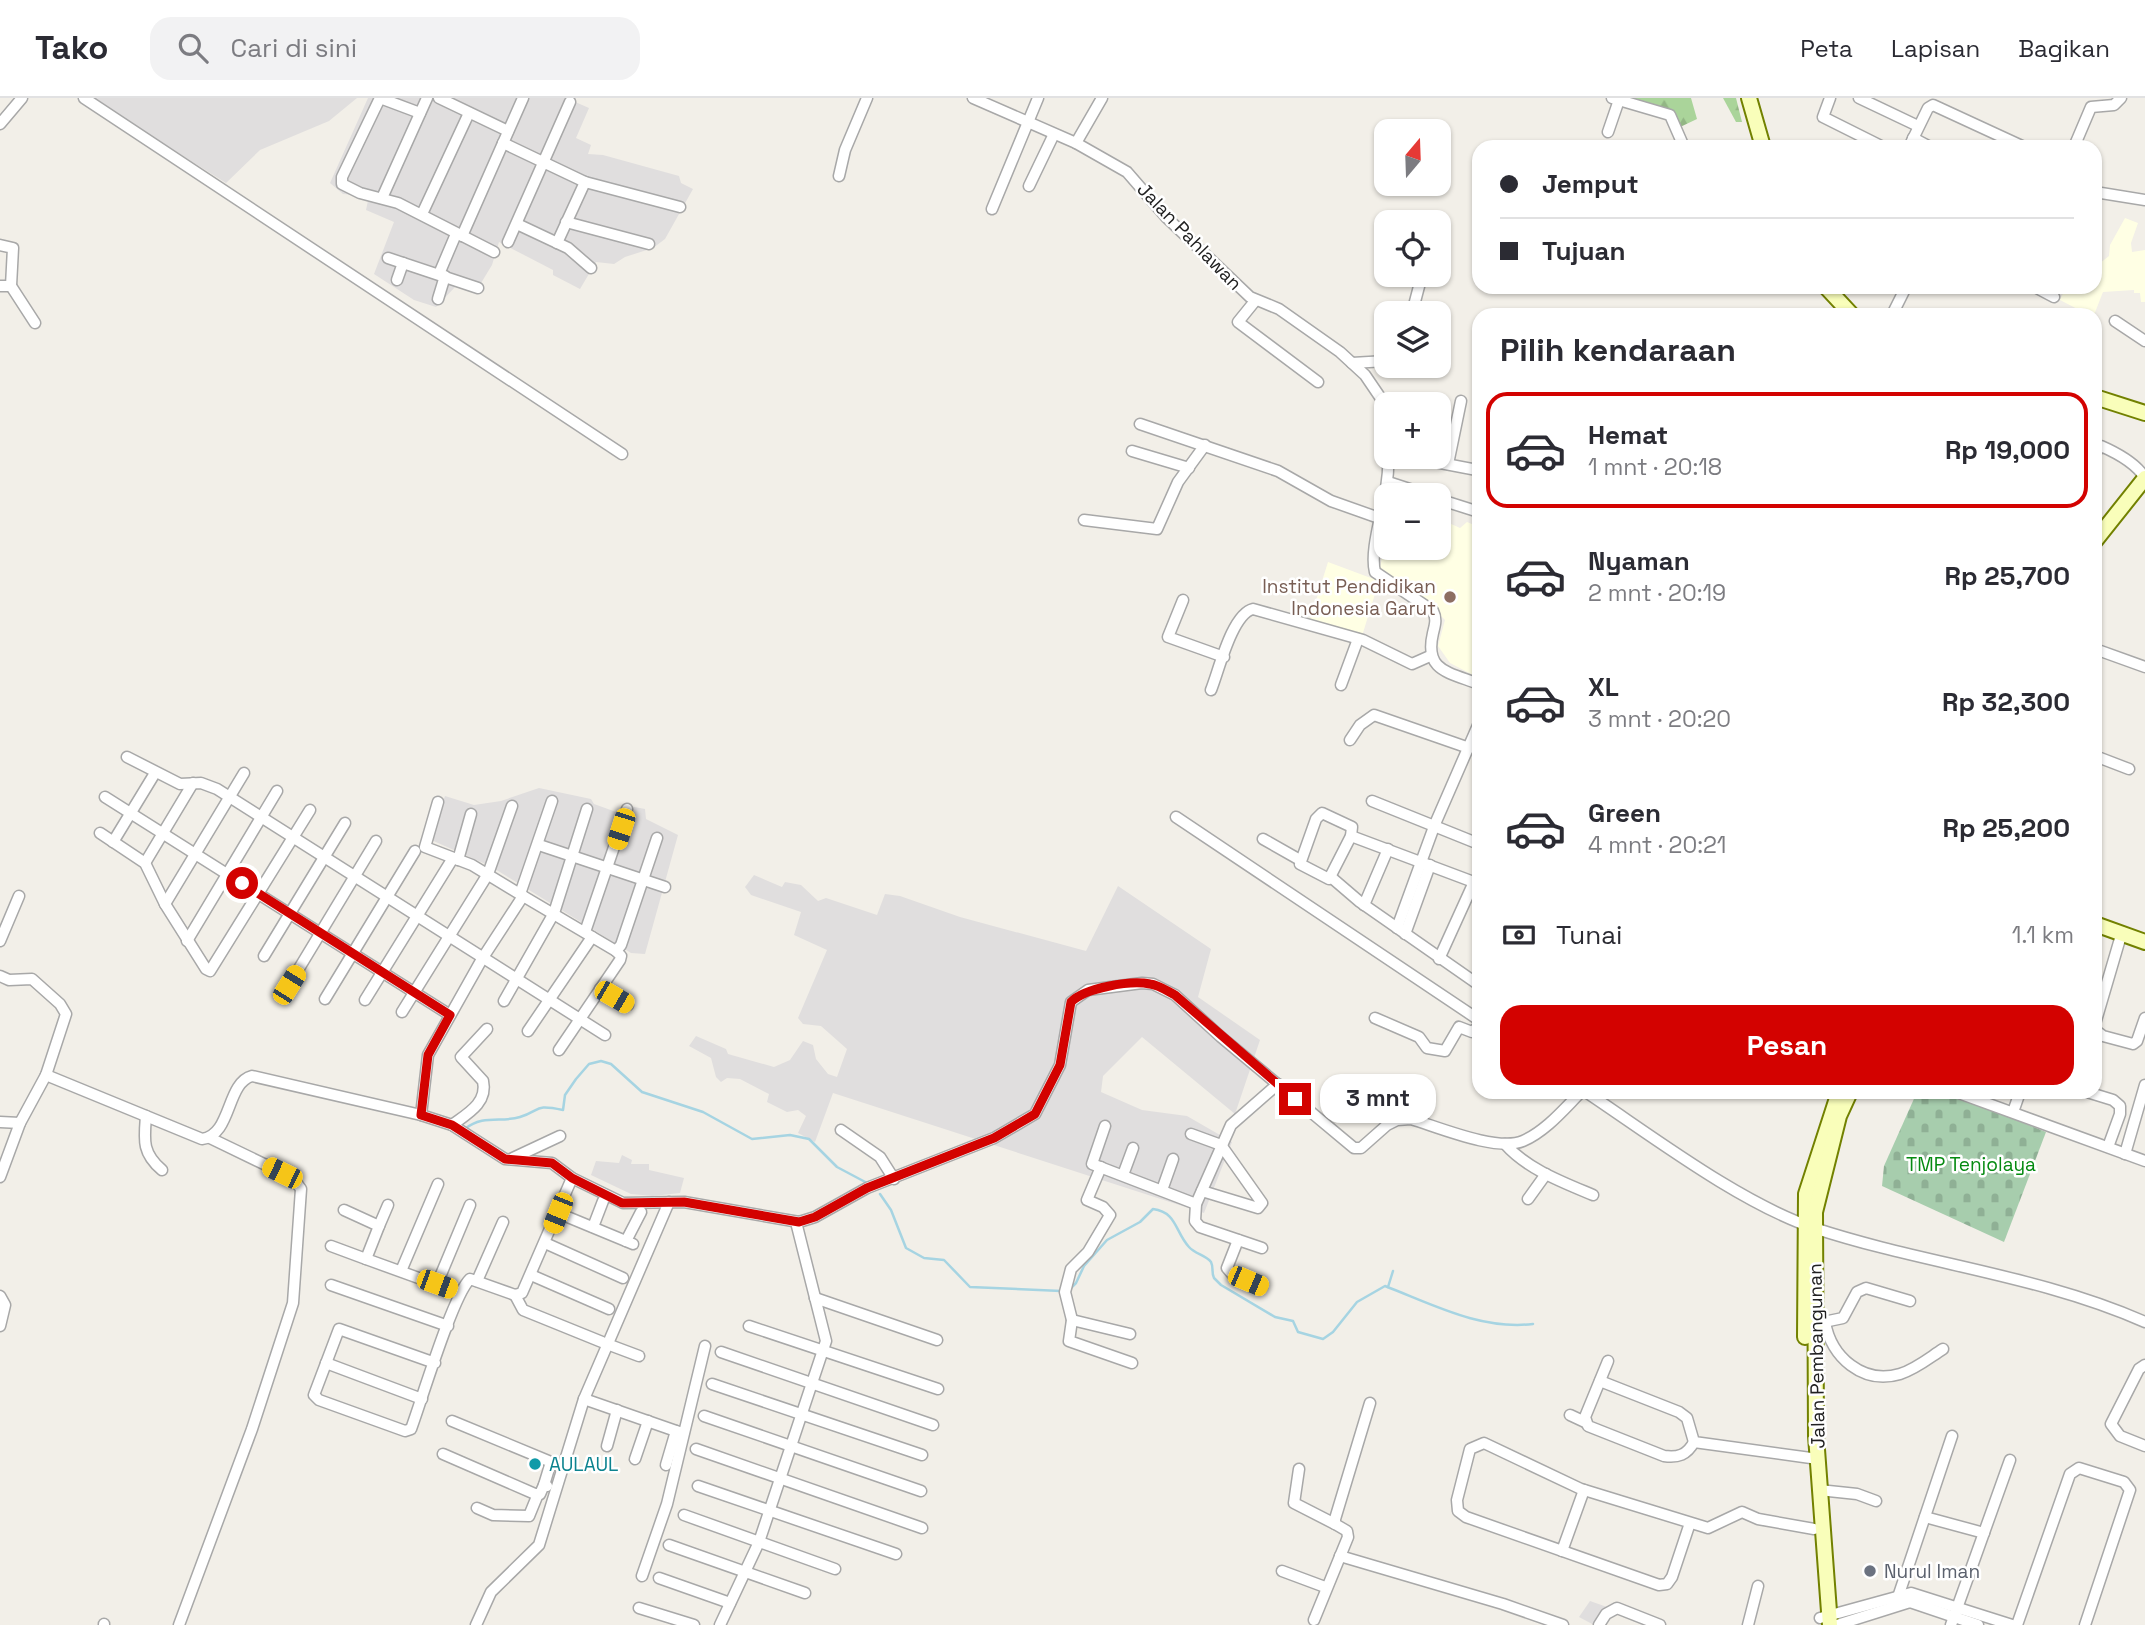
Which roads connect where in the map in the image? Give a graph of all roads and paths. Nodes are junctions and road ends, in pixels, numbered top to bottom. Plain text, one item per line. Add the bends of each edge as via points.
1 (22, 98) edge
2 (84, 98) edge
3 (427, 98) edge
4 (439, 98) edge
5 (523, 98) edge
6 (867, 98) edge
7 (973, 98) edge
8 (1038, 98) edge
9 (1102, 98) edge
10 (1749, 98) edge
11 (1830, 98) edge
12 (1859, 98) edge
13 (2121, 98) edge
14 (1615, 99) edge
15 (570, 102) dead end
16 (420, 113) junction
17 (469, 113) junction
18 (1027, 122) junction
19 (0, 124) edge
20 (1918, 126) junction
21 (508, 131) junction
22 (1608, 132) dead end
23 (1054, 134) junction
24 (1681, 140) edge
25 (1761, 140) edge
26 (1869, 140) edge
27 (1912, 140) edge
28 (2009, 140) edge
29 (2077, 140) edge
30 (503, 143) junction
31 (1076, 143) junction
32 (545, 162) junction
33 (839, 176) dead end
34 (585, 182) junction
35 (1029, 186) dead end
36 (2102, 193) edge
37 (382, 198) junction
38 (2145, 200) edge
39 (680, 207) dead end
40 (992, 209) dead end
41 (422, 214) junction
42 (566, 222) junction
43 (517, 224) junction
44 (459, 235) junction
45 (508, 242) dead end
46 (557, 243) junction
47 (649, 244) dead end
48 (0, 245) edge
49 (494, 252) dead end
50 (388, 258) dead end
51 (403, 263) junction
52 (590, 268) dead end
53 (442, 275) junction
54 (397, 280) dead end
55 (5, 286) edge
56 (478, 288) dead end
57 (1832, 294) edge
58 (2048, 294) edge
59 (2054, 297) dead end
60 (438, 299) dead end
61 (1255, 301) junction
62 (1846, 308) edge
63 (2115, 321) dead end
64 (35, 323) dead end
65 (2145, 341) edge
66 (1374, 362) edge
67 (1352, 363) junction
68 (1318, 382) dead end
69 (1376, 392) edge
70 (2102, 399) edge
71 (1461, 401) dead end
72 (2144, 414) edge
73 (1140, 424) dead end
74 (1205, 445) junction
75 (1451, 449) edge
76 (2102, 450) edge
77 (1132, 451) dead end
78 (622, 454) dead end
79 (1451, 465) edge
80 (1189, 468) junction
81 (1388, 469) edge
82 (1472, 469) edge
83 (2144, 474) edge
84 (1388, 482) joint
85 (1391, 483) edge
86 (1451, 503) edge
87 (1472, 510) edge
88 (1374, 516) edge
89 (2102, 519) edge
90 (1084, 520) dead end
91 (2102, 531) edge
92 (1374, 553) edge
93 (1183, 600) dead end
94 (1358, 639) junction
95 (2102, 652) edge
96 (1430, 656) junction
97 (1224, 657) junction
98 (2145, 667) edge
99 (1472, 681) edge
100 (1340, 685) dead end
101 (1211, 690) dead end
102 (1350, 740) dead end
103 (1472, 740) edge
104 (1469, 748) junction
105 (127, 757) dead end
106 (2102, 759) edge
107 (2129, 769) dead end
108 (155, 773) junction
109 (244, 773) dead end
110 (193, 783) junction
111 (277, 791) dead end
112 (228, 796) junction
113 (105, 797) dead end
114 (552, 801) dead end
115 (1372, 801) dead end
116 (438, 802) dead end
117 (512, 806) dead end
118 (587, 809) dead end
119 (627, 809) dead end
120 (310, 810) dead end
121 (130, 814) junction
122 (471, 814) dead end
123 (1176, 817) dead end
124 (259, 819) junction
125 (345, 823) dead end
126 (1435, 824) junction
127 (100, 833) dead end
128 (164, 834) junction
129 (1351, 836) junction
130 (657, 838) dead end
131 (292, 839) junction
132 (1263, 839) dead end
133 (376, 841) dead end
134 (1472, 841) edge
135 (113, 842) junction
136 (538, 845) junction
137 (1388, 849) junction
138 (415, 851) dead end
139 (195, 854) junction
140 (572, 856) junction
141 (324, 859) junction
142 (456, 859) junction
143 (1300, 860) junction
144 (145, 863) junction
145 (1426, 864) junction
146 (608, 868) junction
147 (225, 873) junction
148 (488, 874) junction
149 (354, 878) junction
150 (1332, 878) junction
151 (643, 880) junction
152 (1472, 881) edge
153 (665, 887) dead end
154 (1472, 891) edge
155 (258, 893) junction
156 (522, 895) junction
157 (19, 896) dead end
158 (385, 898) junction
159 (165, 904) junction
160 (1364, 905) junction
161 (289, 913) junction
162 (554, 913) junction
163 (416, 918) junction
164 (2102, 926) edge
165 (1401, 931) junction
166 (2122, 932) junction
167 (321, 933) junction
168 (588, 934) junction
169 (449, 937) junction
170 (0, 941) edge
171 (187, 941) junction
172 (2145, 942) edge
173 (615, 951) junction
174 (352, 953) junction
175 (264, 956) dead end
176 (482, 959) junction
177 (1439, 959) junction
178 (383, 973) junction
179 (0, 976) edge
180 (1472, 978) edge
181 (515, 980) junction
182 (289, 985) dead end
183 (600, 989) junction
184 (414, 992) junction
185 (325, 999) dead end
186 (365, 1000) dead end
187 (547, 1000) junction
188 (2102, 1000) edge
189 (503, 1001) dead end
190 (628, 1005) dead end
191 (402, 1012) dead end
192 (450, 1015) junction
193 (1472, 1015) edge
194 (1375, 1018) dead end
195 (2145, 1018) edge
196 (578, 1019) junction
197 (487, 1028) dead end
198 (528, 1031) dead end
199 (1472, 1032) edge
200 (2102, 1033) edge
201 (605, 1035) dead end
202 (559, 1051) dead end
203 (46, 1075) junction
204 (1278, 1084) junction
205 (2145, 1085) edge
206 (2102, 1097) edge
207 (1576, 1099) edge
208 (1595, 1099) edge
209 (1837, 1099) edge
210 (1847, 1099) edge
211 (1976, 1099) edge
212 (2018, 1099) edge
213 (2013, 1112) junction
214 (146, 1115) junction
215 (421, 1115) junction
216 (0, 1122) edge
217 (20, 1123) junction
218 (452, 1125) junction
219 (1105, 1126) dead end
220 (841, 1130) dead end
221 (1191, 1134) dead end
222 (560, 1136) dead end
223 (210, 1138) junction
224 (1505, 1144) junction
225 (1221, 1145) junction
226 (2108, 1147) junction
227 (1133, 1148) dead end
228 (2125, 1154) junction
229 (1174, 1159) dead end
230 (510, 1160) junction
231 (2145, 1161) edge
232 (1101, 1167) junction
233 (162, 1170) dead end
234 (1546, 1174) junction
235 (1123, 1175) junction
236 (0, 1177) edge
237 (572, 1178) junction
238 (894, 1179) junction
239 (438, 1184) dead end
240 (1162, 1190) junction
241 (1202, 1191) junction
242 (1592, 1195) dead end
243 (1528, 1199) dead end
244 (603, 1201) dead end
245 (668, 1202) junction
246 (1196, 1204) junction
247 (388, 1205) dead end
248 (470, 1205) dead end
249 (344, 1210) dead end
250 (641, 1212) dead end
251 (558, 1213) junction
252 (503, 1222) dead end
253 (796, 1222) junction
254 (379, 1226) junction
255 (1810, 1226) junction
256 (593, 1227) junction
257 (1238, 1240) junction
258 (545, 1243) junction
259 (331, 1246) dead end
260 (1262, 1248) dead end
261 (1914, 1255) junction
262 (366, 1259) junction
263 (401, 1271) junction
264 (531, 1275) junction
265 (623, 1278) dead end
266 (1998, 1278) dead end
267 (477, 1281) junction
268 (437, 1284) junction
269 (331, 1285) dead end
270 (1262, 1287) dead end
271 (460, 1293) junction
272 (515, 1294) junction
273 (0, 1296) edge
274 (815, 1298) junction
275 (1910, 1301) dead end
276 (609, 1309) dead end
277 (1072, 1320) junction
278 (2145, 1322) edge
279 (1820, 1323) junction
280 (0, 1326) edge
281 (448, 1326) junction
282 (749, 1326) dead end
283 (1130, 1334) dead end
284 (937, 1340) dead end
285 (604, 1343) junction
286 (705, 1346) dead end
287 (1942, 1349) dead end
288 (823, 1350) junction
289 (721, 1352) dead end
290 (639, 1356) dead end
291 (1608, 1361) dead end
292 (326, 1363) junction
293 (435, 1363) junction
294 (1132, 1363) dead end
295 (2145, 1365) edge
296 (1600, 1381) junction
297 (813, 1382) junction
298 (712, 1384) dead end
299 (938, 1390) dead end
300 (422, 1399) junction
301 (584, 1399) junction
302 (1370, 1403) dead end
303 (617, 1410) junction
304 (801, 1415) junction
305 (1570, 1415) dead end
306 (704, 1416) dead end
307 (452, 1421) dead end
308 (648, 1421) junction
309 (1585, 1422) junction
310 (933, 1425) dead end
311 (680, 1432) junction
312 (1952, 1436) dead end
313 (1694, 1443) junction
314 (2144, 1444) edge
315 (607, 1446) dead end
316 (790, 1447) junction
317 (696, 1449) dead end
318 (443, 1454) dead end
319 (922, 1455) dead end
320 (635, 1459) dead end
321 (1813, 1459) junction
322 (2010, 1460) dead end
323 (666, 1465) dead end
324 (1298, 1469) dead end
325 (780, 1478) junction
326 (698, 1486) dead end
327 (545, 1489) junction
328 (1584, 1490) junction
329 (1819, 1490) junction
330 (921, 1491) dead end
331 (1876, 1501) dead end
332 (477, 1508) dead end
333 (769, 1510) junction
334 (684, 1515) dead end
335 (1925, 1517) junction
336 (1690, 1523) junction
337 (1335, 1524) junction
338 (922, 1528) dead end
339 (1814, 1529) junction
340 (1984, 1533) junction
341 (759, 1542) junction
342 (669, 1545) dead end
343 (1562, 1551) junction
344 (897, 1554) dead end
345 (1340, 1556) junction
346 (835, 1569) dead end
347 (1282, 1571) dead end
348 (747, 1574) junction
349 (642, 1576) dead end
350 (659, 1578) dead end
351 (1758, 1586) dead end
352 (1325, 1587) junction
353 (805, 1593) dead end
354 (1899, 1594) junction
355 (730, 1603) junction
356 (639, 1608) dead end
357 (1859, 1614) junction
358 (1954, 1617) edge
359 (1314, 1620) dead end
360 (1642, 1622) edge
361 (1828, 1622) edge
362 (179, 1625) edge
363 (476, 1625) edge
364 (694, 1625) edge
365 (720, 1625) edge
366 (1563, 1625) edge
367 (1599, 1625) edge
368 (1660, 1625) edge
369 (1748, 1625) edge
370 (1978, 1625) edge
371 (2015, 1625) edge
372 (2085, 1625) edge

1 - 19 street
2 - 78 street
3 - 16 street
4 - 17 street
5 - 21 street
6 - 33 street
7 - 18 street, Jalan Pahlawan
8 - 18 street
9 - 31 street
10 - 25 main road
11 - 26 street via 1823,117
12 - 20 street
13 - 29 street via 2114,106 2091,107
14 - 22 street
14 - 24 street via 1670,115
15 - 32 street
16 - 37 street
16 - 37 street via 380,98 342,177 345,187
17 - 21 street
17 - 41 street
18 - 23 street, Jalan Pahlawan
18 - 40 street
20 - 27 street
20 - 28 street via 1928,107 1936,106
21 - 30 street
23 - 31 street, Jalan Pahlawan
23 - 35 street
30 - 32 street
30 - 44 street
31 - 61 street, Jalan Pahlawan via 1127,172 1166,217
32 - 34 street
32 - 43 street
34 - 39 street
34 - 42 street
36 - 38 street
37 - 41 street
41 - 44 street
42 - 46 street
42 - 47 street
43 - 45 street
43 - 46 street
44 - 49 street
44 - 53 street
46 - 52 street
48 - 55 street via 9,245 14,251
50 - 51 street
51 - 53 street
51 - 54 street
53 - 56 street
53 - 60 street
55 - 64 street
57 - 62 main road
58 - 59 street
61 - 67 street, Jalan Pahlawan via 1302,323
61 - 68 street via 1238,322
63 - 65 street
66 - 67 street
67 - 69 street, Jalan Pahlawan
70 - 72 main road
71 - 75 street
73 - 74 street
74 - 80 street
74 - 88 street via 1278,471 1331,501
76 - 83 street
77 - 80 street
79 - 82 street
80 - 90 street via 1157,529
81 - 84 street
83 - 89 main road
83 - 91 main road
84 - 85 street
86 - 87 street
92 - 96 street via 1375,572 1433,611 1436,619
93 - 97 street via 1168,638
94 - 96 street via 1412,664
94 - 97 street via 1253,609 1232,630
94 - 100 street
95 - 98 street
96 - 99 street via 1445,670
97 - 101 street
102 - 104 street via 1374,715
103 - 104 street
104 - 126 street
105 - 108 street
106 - 107 street
108 - 110 street via 180,784
108 - 121 street
109 - 112 street
110 - 112 street via 206,784
110 - 128 street
111 - 124 street
112 - 124 street
112 - 139 street
113 - 121 street
114 - 136 street
115 - 126 street
116 - 142 street via 424,845
117 - 148 street
118 - 140 street
119 - 146 street
120 - 131 street
121 - 128 street
121 - 135 street
122 - 142 street
123 - 193 street
124 - 131 street
124 - 147 street
125 - 141 street
126 - 134 street
126 - 145 street
127 - 135 street
128 - 139 street
128 - 144 street
129 - 137 street
129 - 143 street via 1350,825 1322,813
129 - 150 street
130 - 151 street
131 - 141 street
131 - 155 street
132 - 143 street
133 - 149 street
135 - 144 street
136 - 140 street
136 - 156 street
137 - 145 street
137 - 160 street
138 - 158 street
139 - 147 street
139 - 159 street
140 - 146 street
140 - 162 street
141 - 149 street
141 - 161 street
142 - 148 street
142 - 163 street
143 - 150 street via 1303,867
144 - 159 street
145 - 152 street
145 - 165 street
146 - 151 street
146 - 168 street
147 - 155 street
147 - 171 street
148 - 156 street
148 - 169 street
149 - 158 street
149 - 167 street
150 - 160 street
151 - 153 street
151 - 173 street
154 - 177 street
155 - 161 street
155 - 171 street via 213,970 206,970
156 - 162 street
156 - 176 street
157 - 170 street
158 - 163 street
158 - 174 street
159 - 171 street
160 - 165 street
161 - 167 street
161 - 175 street
162 - 168 street
162 - 181 street
163 - 169 street
163 - 178 street
164 - 166 main road
165 - 177 street
166 - 172 main road
166 - 188 street
167 - 174 street
167 - 182 street
168 - 173 street
168 - 187 street
169 - 176 street
169 - 184 street
173 - 183 street via 620,960
174 - 178 street
174 - 185 street
176 - 181 street
176 - 192 street
177 - 180 street
178 - 184 street
178 - 186 street
179 - 203 street via 32,979 66,1014
181 - 187 street
181 - 189 street
183 - 190 street
183 - 196 street
184 - 191 street
184 - 192 street
187 - 196 street
187 - 198 street
192 - 215 street via 428,1055
194 - 199 street via 1419,1037 1427,1048 1445,1051 1459,1027
195 - 200 street via 2134,1044
196 - 201 street
196 - 202 street
197 - 218 street via 461,1056 483,1081 483,1094 478,1105
203 - 214 street
203 - 217 street
204 - 224 street via 1354,1148 1361,1148 1397,1120 1411,1119
204 - 225 street via 1231,1125
204 - 238 street via 1175,995 1153,984 1088,990 1071,1002 1060,1065 1035,1114 994,1138
205 - 228 street
206 - 226 street via 2120,1106
207 - 224 street via 1524,1141
208 - 255 street via 1738,1190
209 - 255 main road, Jalan Pembangunan via 1806,1194
210 - 255 main road, Jalan Pembangunan
211 - 213 street
212 - 213 street
213 - 226 street
214 - 223 street via 202,1139
214 - 233 street via 143,1145 150,1160
215 - 218 street
215 - 223 street via 252,1076 242,1083
216 - 217 street
217 - 236 street
218 - 230 street
219 - 232 street via 1092,1164
220 - 238 street via 880,1157
221 - 225 street
222 - 230 street
223 - 362 street via 293,1178 301,1189 293,1303
224 - 234 street
225 - 241 street
225 - 241 street via 1257,1194 1261,1207
226 - 228 street
227 - 235 street
228 - 231 street
229 - 240 street
230 - 237 street via 552,1163
232 - 235 street
232 - 277 street via 1087,1200 1110,1215 1088,1252 1071,1269 1065,1292
234 - 242 street
234 - 243 street
235 - 240 street
237 - 245 street via 622,1203
237 - 251 street
238 - 253 street
239 - 263 street
240 - 246 street
241 - 246 street
244 - 256 street
245 - 253 street
245 - 285 street
246 - 257 street via 1196,1225
247 - 254 street
248 - 268 street
249 - 254 street
250 - 256 street via 630,1242
251 - 256 street
251 - 258 street
252 - 267 street
253 - 274 street
254 - 262 street
255 - 261 street
255 - 279 main road, Jalan Pembangunan
255 - 321 main road, Jalan Pembangunan
257 - 260 street
257 - 270 street via 1227,1268
258 - 264 street
258 - 265 street
259 - 262 street
261 - 266 street
261 - 278 street via 2049,1287
262 - 263 street
263 - 268 street
264 - 272 street via 522,1293
264 - 276 street
267 - 271 street via 470,1279
267 - 272 street
268 - 271 street
269 - 281 street
271 - 281 street
272 - 285 street via 523,1310
273 - 280 street via 5,1305
274 - 284 street
274 - 288 street via 826,1341
275 - 279 street via 1866,1288 1857,1292 1843,1318
277 - 283 street
277 - 294 street via 1069,1341
279 - 287 street via 1838,1356 1864,1372 1904,1373
279 - 321 main road, Jalan Pembangunan
281 - 293 street
282 - 288 street
285 - 290 street
285 - 301 street
286 - 311 street
288 - 297 street
288 - 299 street
289 - 297 street
291 - 296 street
292 - 293 street via 340,1329
292 - 300 street
292 - 300 street via 314,1391 319,1400 405,1431 411,1429
293 - 300 street
295 - 314 street via 2112,1424 2120,1436
296 - 309 street
296 - 313 street via 1679,1412 1687,1418
297 - 304 street
297 - 310 street
298 - 304 street
301 - 303 street
301 - 327 street
302 - 337 street
303 - 308 street
303 - 315 street
304 - 316 street
304 - 319 street
305 - 309 street
306 - 316 street
307 - 327 street via 551,1462
308 - 311 street
308 - 320 street
309 - 313 street via 1664,1456 1675,1458
311 - 323 street
311 - 349 street via 667,1504
312 - 335 street
313 - 321 street
316 - 325 street
316 - 330 street
317 - 325 street
318 - 327 street
321 - 329 main road, Jalan Pembangunan
321 - 339 main road, Jalan Pembangunan
322 - 340 street
324 - 337 street via 1294,1503
325 - 333 street
325 - 338 street
326 - 333 street
327 - 332 street via 529,1516 493,1515
327 - 363 street via 538,1545 491,1592
328 - 336 street
328 - 343 street
328 - 343 street via 1485,1443 1470,1449 1462,1471 1458,1511
329 - 331 street
329 - 361 main road, Jalan Pembangunan
333 - 341 street
333 - 344 street
334 - 341 street
335 - 340 street
335 - 354 street
336 - 339 street via 1713,1528 1742,1512 1758,1520
336 - 343 street via 1667,1584
337 - 345 street via 1348,1533
339 - 361 main road, Jalan Pembangunan
340 - 358 street
341 - 346 street
341 - 348 street
342 - 348 street
345 - 352 street
345 - 366 street
347 - 352 street
348 - 353 street
348 - 355 street
350 - 355 street
351 - 369 street
352 - 359 street
354 - 357 street
354 - 358 street via 1922,1594
355 - 365 street
356 - 364 street
357 - 358 street via 1910,1602
357 - 361 street
358 - 370 street
358 - 371 street
360 - 367 street via 1617,1608 1605,1614
360 - 368 street
371 - 372 street via 2070,1474 2079,1468 2124,1482 2130,1490

